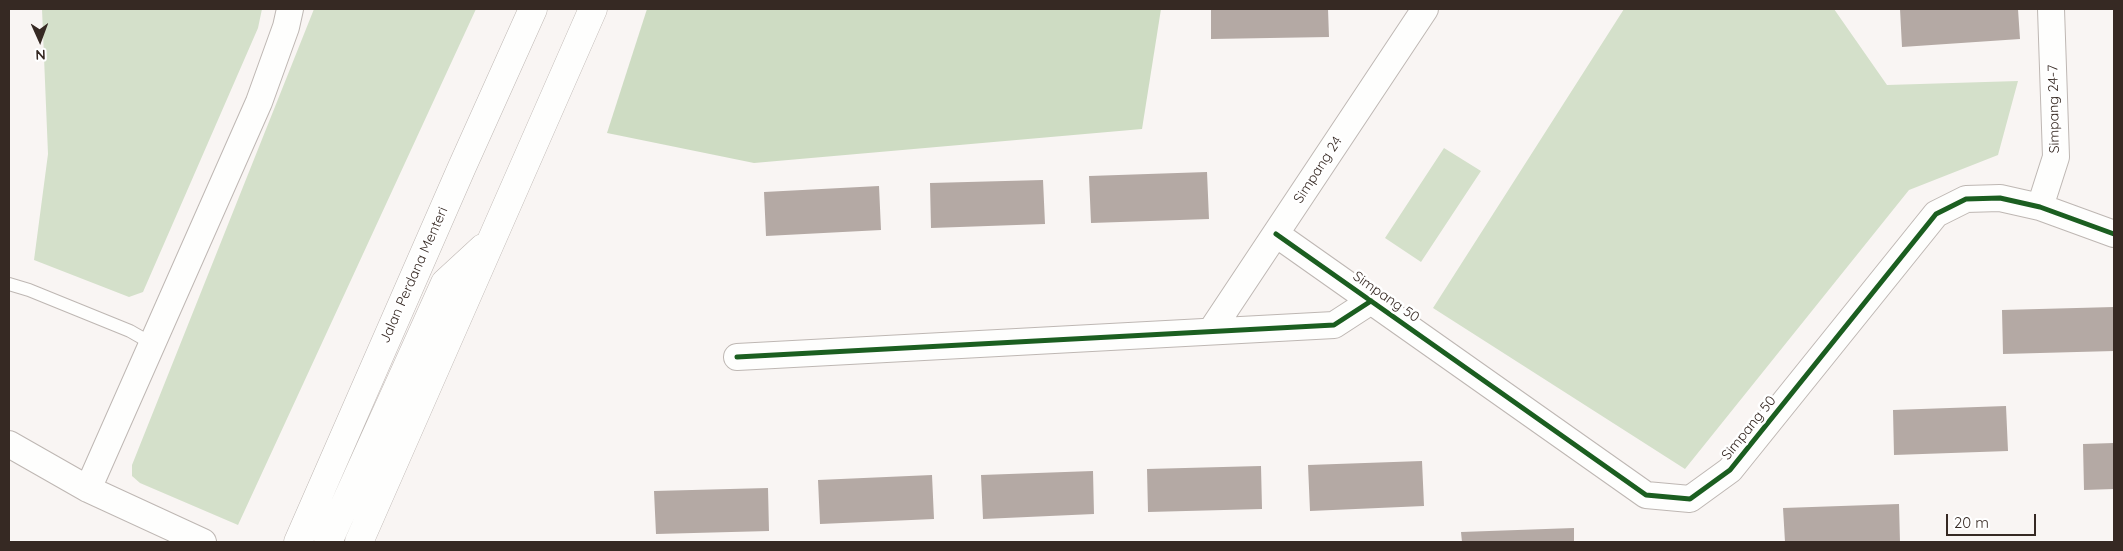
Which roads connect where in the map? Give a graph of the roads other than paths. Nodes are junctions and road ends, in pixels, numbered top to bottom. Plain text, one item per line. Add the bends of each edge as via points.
1 (290, 9) edge
2 (533, 9) edge
3 (594, 9) edge
4 (1425, 9) edge
5 (2051, 9) edge
6 (2040, 207) junction
7 (1276, 234) junction
8 (2114, 234) edge
9 (492, 240) junction
10 (9, 284) edge
11 (1371, 301) junction
12 (1212, 332) junction
13 (151, 343) junction
14 (737, 357) dead end
15 (9, 444) edge
16 (88, 488) junction
17 (203, 542) edge
18 (298, 542) edge
19 (328, 542) edge
20 (359, 542) edge

1 - 13 street via 259,102
2 - 18 main road, Jalan Perdana Menteri
3 - 9 main road
4 - 7 street, Simpang 24
5 - 6 street, Simpang 24-7 via 2056,157
6 - 8 street, Simpang 50
6 - 11 street, Simpang 50 via 2000,198 1966,199 1936,214 1730,470 1690,499 1646,495
7 - 11 street, Simpang 50
7 - 12 street, Simpang 24
9 - 19 main road via 445,283
9 - 20 main road
10 - 13 lane via 112,324
11 - 12 street via 1334,325
12 - 14 street
13 - 16 street
15 - 16 street
16 - 17 street

